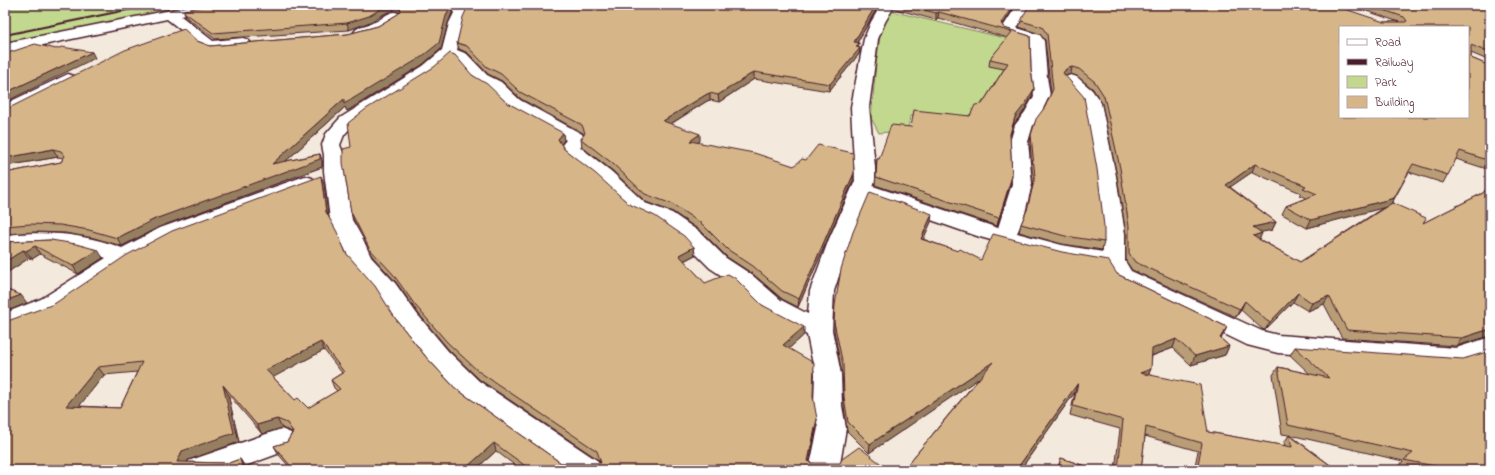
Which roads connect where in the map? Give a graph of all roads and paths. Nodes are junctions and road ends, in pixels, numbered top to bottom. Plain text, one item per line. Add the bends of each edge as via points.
1 (216, 5) edge
2 (458, 5) edge
3 (888, 5) edge
4 (1024, 5) edge
5 (169, 14) junction
6 (394, 16) edge
7 (350, 35) edge
8 (258, 42) edge
9 (5, 48) edge
10 (449, 52) junction
11 (83, 72) edge
12 (1072, 80) dead end
13 (5, 111) edge
14 (334, 172) junction
15 (862, 189) junction
16 (1005, 236) junction
17 (5, 242) edge
18 (123, 257) junction
19 (1114, 261) junction
20 (6, 324) edge
21 (819, 330) junction
22 (1490, 346) edge
23 (281, 441) dead end
24 (199, 470) edge
25 (587, 470) edge
26 (824, 470) edge

1 - 5 street
2 - 10 street via 461,13
3 - 15 street via 871,39 860,107 865,167
4 - 16 street via 1008,30 1037,41 1042,96 1034,113 1024,124 1019,142 1022,184
5 - 8 street via 182,30 212,46
5 - 9 street
6 - 7 street via 374,28
10 - 14 street via 429,69 346,122 335,134 331,145
10 - 21 street via 462,58 514,104 575,138 576,141 570,146 573,151 638,207 664,218 693,238 718,263 744,280 772,306
11 - 13 street
12 - 19 street via 1092,103 1106,176 1114,234
14 - 18 street via 168,233
14 - 25 street via 341,220 361,260 387,288 408,320 439,358 469,388
15 - 16 street
15 - 21 street via 840,239 822,291
16 - 19 street via 1060,252
17 - 18 street via 36,239 74,241 90,244
18 - 20 street via 50,305
19 - 22 street via 1123,276 1256,340 1278,344 1457,357
21 - 26 street via 828,374 828,406 832,428
23 - 24 street

